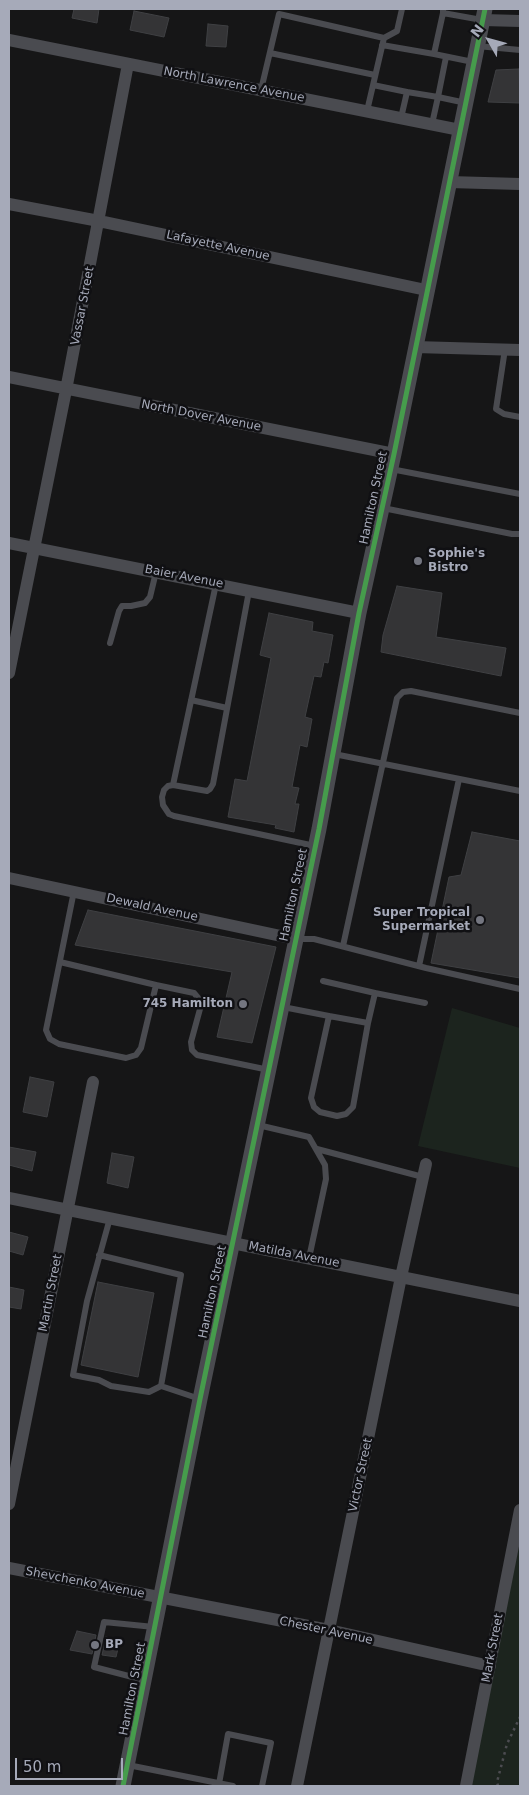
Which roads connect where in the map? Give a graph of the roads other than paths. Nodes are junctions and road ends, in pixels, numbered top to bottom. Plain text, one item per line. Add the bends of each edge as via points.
1 (402, 9) edge
2 (443, 11) edge
3 (279, 12) edge
4 (484, 14) edge
5 (520, 21) edge
6 (9, 40) edge
7 (383, 42) junction
8 (477, 46) junction
9 (520, 50) edge
10 (270, 53) junction
11 (434, 54) junction
12 (446, 57) junction
13 (474, 62) junction
14 (128, 64) junction
15 (375, 75) junction
16 (373, 85) junction
17 (261, 90) junction
18 (407, 92) junction
19 (438, 97) junction
20 (466, 103) junction
21 (367, 111) junction
22 (401, 118) junction
23 (432, 124) junction
24 (460, 130) junction
25 (449, 182) junction
26 (520, 184) edge
27 (9, 204) edge
28 (99, 221) junction
29 (426, 290) junction
30 (415, 346) junction
31 (505, 349) junction
32 (520, 350) edge
33 (9, 378) edge
34 (66, 390) junction
35 (520, 417) edge
36 (392, 462) junction
37 (520, 494) edge
38 (382, 508) junction
39 (520, 534) edge
40 (9, 542) edge
41 (34, 548) junction
42 (156, 572) junction
43 (216, 584) junction
44 (249, 590) junction
45 (360, 612) junction
46 (110, 644) dead end
47 (9, 673) edge
48 (191, 700) junction
49 (227, 708) junction
50 (520, 713) edge
51 (333, 754) junction
52 (383, 764) junction
53 (459, 779) junction
54 (173, 785) junction
55 (520, 790) edge
56 (315, 846) junction
57 (9, 878) edge
58 (74, 891) junction
59 (295, 939) junction
60 (344, 946) junction
61 (60, 962) junction
62 (419, 966) junction
63 (323, 981) dead end
64 (156, 985) junction
65 (520, 990) edge
66 (375, 993) junction
67 (425, 1003) dead end
68 (281, 1007) junction
69 (329, 1016) junction
70 (368, 1023) junction
71 (269, 1070) junction
72 (93, 1082) dead end
73 (258, 1125) junction
74 (317, 1149) junction
75 (426, 1164) dead end
76 (423, 1177) junction
77 (9, 1198) edge
78 (68, 1209) junction
79 (110, 1218) junction
80 (234, 1243) junction
81 (99, 1255) junction
82 (309, 1258) junction
83 (401, 1277) junction
84 (520, 1301) edge
85 (161, 1386) junction
86 (200, 1399) junction
87 (9, 1504) edge
88 (520, 1510) edge
89 (9, 1568) edge
90 (161, 1598) junction
91 (156, 1627) junction
92 (328, 1630) junction
93 (490, 1666) junction
94 (145, 1680) junction
95 (128, 1765) junction
96 (219, 1784) junction
97 (123, 1786) edge
98 (233, 1786) edge
99 (262, 1786) edge
100 (297, 1786) edge
101 (466, 1786) edge

1 - 7 lane via 397,31
2 - 4 lane
2 - 11 lane
3 - 7 lane
3 - 10 lane
4 - 5 street
4 - 8 street, Hamilton Street
6 - 14 street, North Lawrence Avenue
7 - 11 lane
7 - 15 lane
8 - 9 lane
8 - 13 street, Hamilton Street
10 - 15 lane
10 - 17 lane
11 - 12 lane
12 - 13 lane
12 - 19 lane
13 - 20 street, Hamilton Street
14 - 17 street, North Lawrence Avenue
14 - 28 street, Vassar Street
15 - 16 lane
16 - 18 lane
16 - 21 lane
17 - 21 street, North Lawrence Avenue
18 - 19 lane
18 - 22 lane
19 - 20 lane
19 - 23 lane
20 - 24 street, Hamilton Street
21 - 22 street, North Lawrence Avenue
22 - 23 street, North Lawrence Avenue
23 - 24 street, North Lawrence Avenue
24 - 25 street, Hamilton Street
25 - 26 street
25 - 29 street, Hamilton Street
27 - 28 street, Lafayette Avenue
28 - 29 street, Lafayette Avenue
28 - 34 street, Vassar Street
29 - 30 street, Hamilton Street
30 - 31 street
30 - 36 street, Hamilton Street
31 - 32 street
31 - 35 lane via 496,409
33 - 34 street, North Dover Avenue
34 - 36 street, North Dover Avenue
34 - 41 street, Vassar Street
36 - 37 lane
36 - 38 street, Hamilton Street
38 - 39 lane
38 - 45 street, Hamilton Street
40 - 41 street, Baier Avenue
41 - 42 street, Baier Avenue
41 - 47 street, Vassar Street
42 - 43 street, Baier Avenue
42 - 46 lane via 150,597 145,603 122,606
43 - 44 street, Baier Avenue
43 - 48 lane
44 - 45 street, Baier Avenue
44 - 49 lane
45 - 51 street, Hamilton Street
48 - 49 lane
48 - 54 lane
49 - 54 lane via 210,789
50 - 52 lane via 412,691 403,692 397,698
51 - 52 lane
51 - 56 street, Hamilton Street
52 - 53 lane
52 - 60 lane
53 - 55 lane
53 - 62 lane
54 - 56 lane via 164,790 162,797 169,814
56 - 59 street, Hamilton Street
57 - 58 street, Dewald Avenue
58 - 59 street, Dewald Avenue
58 - 61 lane
59 - 60 lane via 314,939
59 - 68 street, Hamilton Street
60 - 62 lane
61 - 64 lane
61 - 64 lane via 46,1030 50,1039 59,1044 126,1058 136,1055 141,1048
62 - 65 lane
63 - 66 lane
64 - 71 lane via 194,993 199,999 200,1009 191,1042 197,1055
66 - 67 lane
66 - 70 lane
68 - 69 lane
68 - 71 street, Hamilton Street
69 - 70 lane
69 - 70 lane via 312,1098 314,1107 320,1112 337,1116 346,1114 353,1107
71 - 73 street, Hamilton Street
72 - 78 street, Martin Street
73 - 74 lane via 309,1137
73 - 80 street, Hamilton Street
74 - 76 lane
74 - 82 lane via 325,1165 326,1179
75 - 76 street, Victor Street
76 - 83 street, Victor Street
77 - 78 street, Matilda Avenue
78 - 79 street, Matilda Avenue
78 - 87 street, Martin Street
79 - 80 street, Matilda Avenue
79 - 81 lane
80 - 82 street, Matilda Avenue
80 - 86 street, Hamilton Street
81 - 85 lane via 181,1275
81 - 85 lane via 73,1375 149,1392
82 - 83 street, Matilda Avenue
83 - 84 street, Matilda Avenue
83 - 92 street, Victor Street
85 - 86 lane
86 - 90 street, Hamilton Street
88 - 93 street, Mark Street
89 - 90 street, Shevchenko Avenue
90 - 91 street, Hamilton Street
90 - 92 street, Chester Avenue
91 - 94 street, Hamilton Street
91 - 94 lane via 104,1622 94,1667
92 - 93 street, Chester Avenue
92 - 100 street, Victor Street
93 - 101 street, Mark Street
94 - 95 street, Hamilton Street
95 - 96 lane
95 - 97 street, Hamilton Street
96 - 98 lane
96 - 99 lane via 228,1734 271,1742

